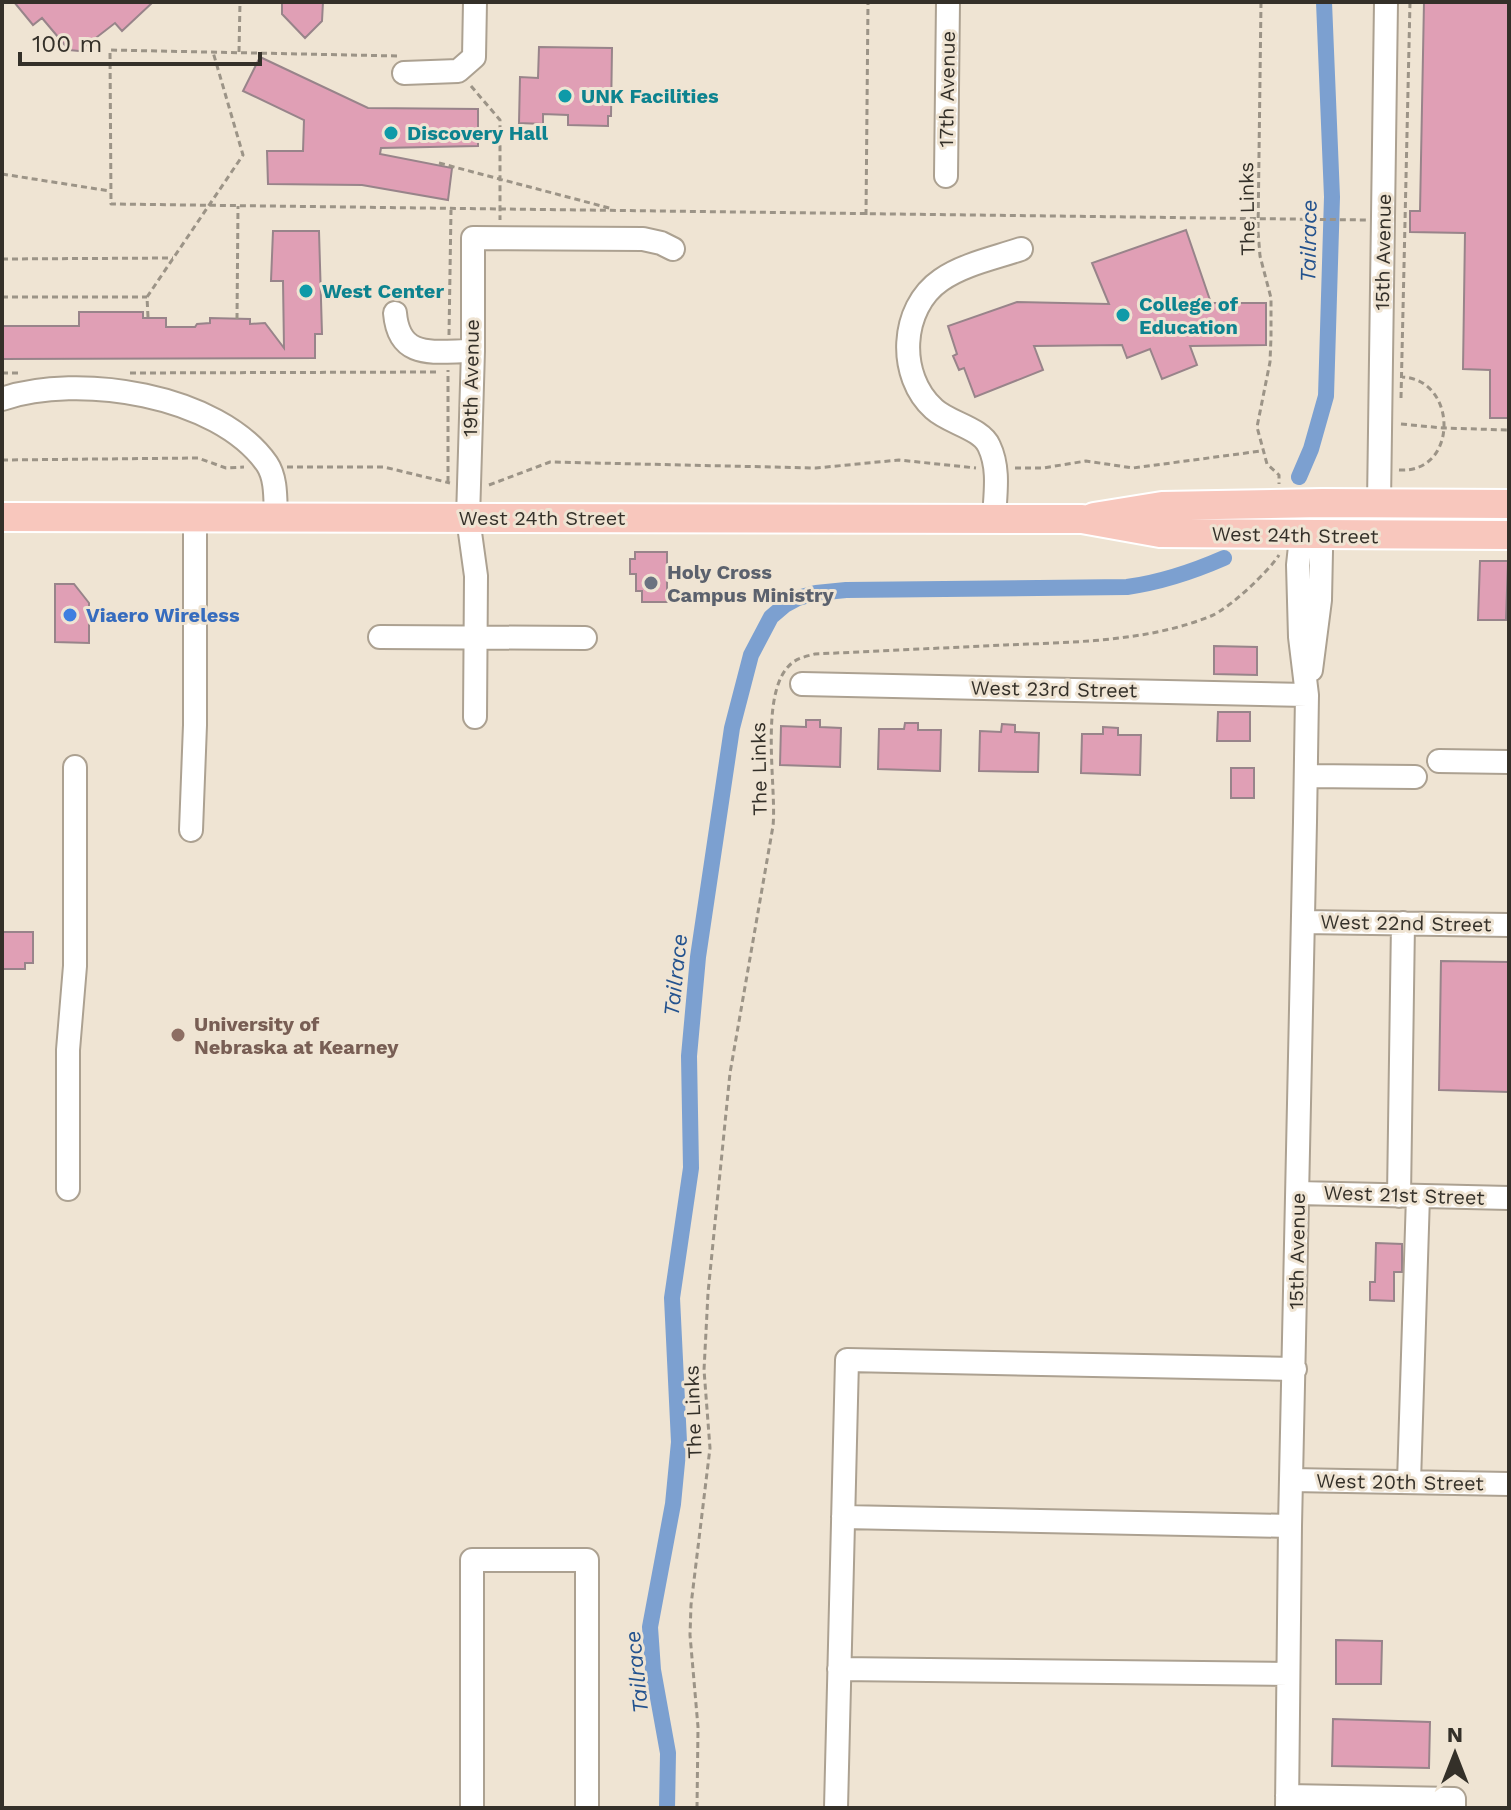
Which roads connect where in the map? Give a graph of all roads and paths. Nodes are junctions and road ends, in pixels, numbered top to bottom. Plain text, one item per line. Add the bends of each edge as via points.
1 (240, 2) edge
2 (475, 2) edge
3 (868, 2) edge
4 (948, 2) edge
5 (1261, 2) edge
6 (1386, 2) edge
7 (1410, 2) edge
8 (213, 52) junction
9 (239, 52) junction
10 (402, 64) joint
11 (466, 64) junction
12 (439, 163) dead end
13 (2, 174) edge
14 (946, 176) dead end
15 (500, 180) junction
16 (110, 191) junction
17 (208, 206) junction
18 (238, 206) junction
19 (451, 208) junction
20 (500, 209) junction
21 (619, 211) junction
22 (866, 215) junction
23 (1259, 218) junction
24 (1357, 220) dead end
25 (501, 238) junction
26 (673, 249) dead end
27 (1021, 249) dead end
28 (173, 258) junction
29 (2, 259) edge
30 (2, 297) edge
31 (147, 297) junction
32 (395, 313) dead end
33 (148, 317) dead end
34 (237, 319) dead end
35 (448, 362) junction
36 (472, 362) junction
37 (2, 373) edge
38 (34, 373) dead end
39 (129, 373) dead end
40 (1402, 377) junction
41 (2, 399) edge
42 (1401, 408) dead end
43 (1401, 424) dead end
44 (1443, 428) junction
45 (1509, 430) edge
46 (1261, 451) junction
47 (2, 460) edge
48 (268, 465) junction
49 (996, 467) junction
50 (1399, 480) dead end
51 (458, 485) junction
52 (1302, 503) junction
53 (1379, 503) junction
54 (1509, 504) edge
55 (2, 517) edge
56 (195, 517) junction
57 (276, 518) junction
58 (468, 518) junction
59 (994, 519) junction
60 (1082, 519) junction
61 (1509, 535) edge
62 (1301, 536) junction
63 (380, 637) dead end
64 (475, 638) junction
65 (585, 638) dead end
66 (802, 684) dead end
67 (1307, 695) junction
68 (475, 717) dead end
69 (1439, 761) dead end
70 (1509, 762) edge
71 (75, 767) dead end
72 (1306, 776) junction
73 (1415, 777) dead end
74 (191, 830) dead end
75 (1303, 922) junction
76 (1403, 923) junction
77 (1509, 925) edge
78 (68, 1189) dead end
79 (1298, 1193) junction
80 (1409, 1196) junction
81 (1509, 1198) edge
82 (1295, 1369) junction
83 (1292, 1480) junction
84 (1409, 1482) junction
85 (1509, 1484) edge
86 (843, 1517) junction
87 (1290, 1526) junction
88 (839, 1669) junction
89 (1288, 1674) junction
90 (1287, 1802) edge
91 (472, 1808) edge
92 (587, 1808) edge
93 (697, 1808) edge
94 (836, 1808) edge
95 (1454, 1808) edge

1 - 9 path
2 - 11 street
3 - 22 path
4 - 14 street, 17th Avenue
5 - 23 path, The Links
6 - 53 street, 15th Avenue
7 - 40 path
8 - 9 path
8 - 16 path via 110,50
8 - 17 path via 243,155
9 - 10 path
10 - 11 street
11 - 15 path via 500,120
12 - 15 path
13 - 16 path
15 - 20 path
15 - 21 path
16 - 17 path via 111,204
17 - 18 path
17 - 28 path
18 - 19 path
18 - 34 path
19 - 20 path
19 - 35 path
20 - 21 path
20 - 25 path
21 - 22 path
22 - 23 path
23 - 24 path
23 - 46 path, The Links via 1260,256 1271,298 1270,362 1257,427
25 - 26 street via 643,239
25 - 36 street, 19th Avenue via 473,238
27 - 49 street via 942,279 920,303 908,335 919,390 948,420 988,443
28 - 29 path
28 - 31 path
30 - 31 path
31 - 33 path
32 - 35 street via 397,331 410,347
35 - 36 street
35 - 36 path
35 - 39 path
35 - 51 path
36 - 51 street, 19th Avenue
37 - 38 path
40 - 42 path
40 - 44 path via 1421,382 1436,395
41 - 48 street via 55,388 143,394 229,430
43 - 44 path
44 - 45 path
44 - 50 path via 1436,456 1422,467 1399,470
46 - 49 path via 1133,468 1086,461 1043,468
46 - 52 path, The Links
47 - 48 path via 198,458 226,468
48 - 51 path via 384,467
48 - 57 street
49 - 51 path via 899,460 816,468 550,462 494,484
49 - 59 street
51 - 58 street, 19th Avenue
52 - 53 main road, West 24th Street
52 - 60 main road, West 24th Street via 1162,506
52 - 62 street, 15th Avenue
53 - 54 main road, West 24th Street
55 - 56 main road, West 24th Street
56 - 57 main road, West 24th Street
56 - 74 street
57 - 58 main road, West 24th Street
58 - 59 main road, West 24th Street
58 - 64 street, 19th Avenue via 476,576
59 - 60 main road, West 24th Street
60 - 62 main road, West 24th Street via 1160,533
61 - 62 main road, West 24th Street
62 - 67 street, 15th Avenue via 1299,625
62 - 93 path, The Links via 1213,615 1167,629 1050,643 815,654 791,663 784,673 772,709 773,826 730,1073 708,1293 704,1370 710,1448 690,1635 698,1727
63 - 64 street
64 - 65 street
64 - 68 street, 19th Avenue
66 - 67 street, West 23rd Street
67 - 72 street, 15th Avenue
69 - 70 street
71 - 78 street
72 - 73 street
72 - 75 street, 15th Avenue
75 - 76 street, West 22nd Street
75 - 79 street, 15th Avenue
76 - 77 street, West 22nd Street
76 - 80 street
79 - 80 street, West 21st Street
79 - 82 street, 15th Avenue
80 - 81 street, West 21st Street
80 - 84 street
82 - 83 street, 15th Avenue
82 - 86 street via 847,1360
83 - 84 street, West 20th Street
83 - 87 street, 15th Avenue
84 - 85 street, West 20th Street
86 - 87 street
86 - 88 street
87 - 89 street, 15th Avenue
88 - 89 street
88 - 94 street
89 - 90 street, 15th Avenue
90 - 95 street via 1454,1799
91 - 92 street via 472,1560 587,1560

